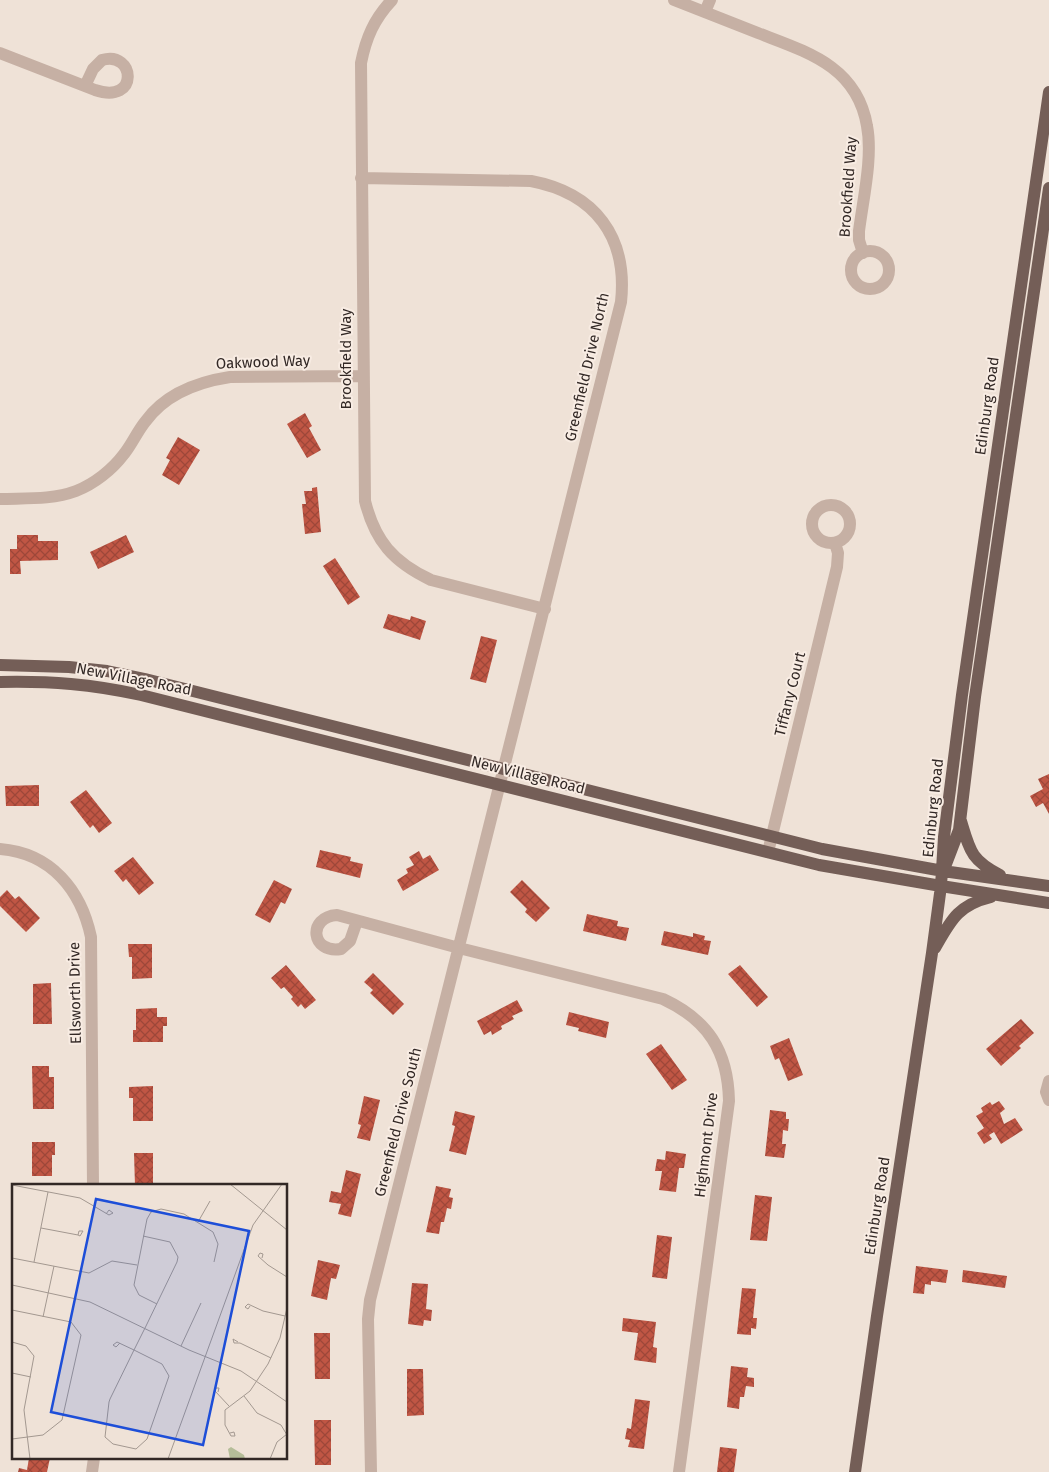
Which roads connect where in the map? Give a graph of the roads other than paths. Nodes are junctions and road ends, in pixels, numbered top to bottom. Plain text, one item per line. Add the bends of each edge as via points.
1 (392, 0) edge
2 (674, 0) edge
3 (708, 6) edge
4 (0, 53) edge
5 (85, 86) dead end
6 (1049, 92) edge
7 (361, 178) junction
8 (1049, 188) edge
9 (863, 253) dead end
10 (362, 376) junction
11 (0, 499) edge
12 (835, 543) dead end
13 (544, 609) junction
14 (0, 665) edge
15 (0, 682) edge
16 (504, 770) junction
17 (500, 785) junction
18 (961, 819) junction
19 (772, 836) junction
20 (0, 849) edge
21 (768, 852) junction
22 (943, 871) junction
23 (1011, 881) junction
24 (941, 886) junction
25 (1049, 886) edge
26 (1006, 896) junction
27 (1049, 903) edge
28 (357, 921) dead end
29 (459, 948) junction
30 (932, 952) junction
31 (1049, 1081) edge
32 (1049, 1100) edge
33 (93, 1184) edge
34 (371, 1472) edge
35 (679, 1472) edge
36 (856, 1472) edge

1 - 7 street, Brookfield Way via 370,30 361,63
2 - 3 street, Brookfield Way
3 - 9 street, Brookfield Way via 816,56 843,76 854,92 867,124 869,142 859,231
4 - 5 street
6 - 22 main road, Edinburg Road via 962,695 944,837
7 - 10 street, Brookfield Way
7 - 13 street, Greenfield Drive North via 548,184 590,207 612,235 622,269 621,302
8 - 18 main road, Edinburg Road via 975,697
10 - 11 street, Oakwood Way via 230,377 192,386 157,408 124,455 94,482 58,497
10 - 13 street, Brookfield Way via 364,500 369,518 387,549 407,567 431,580
12 - 19 street, Tiffany Court via 837,567
13 - 16 street, Greenfield Drive North
14 - 16 main road, New Village Road via 69,666 135,677
15 - 17 main road, New Village Road via 105,687
16 - 17 street, Greenfield Drive North
16 - 19 main road, New Village Road
17 - 21 main road, New Village Road
17 - 29 street, Greenfield Drive South
18 - 22 main road, Edinburg Road
18 - 23 main road via 969,847 978,862
19 - 21 street, Tiffany Court
19 - 22 main road, New Village Road via 822,849
20 - 33 street, Ellsworth Drive via 27,855 57,872 75,894 87,918 91,937
21 - 24 main road, New Village Road via 819,865
22 - 23 main road, New Village Road
22 - 24 main road, Edinburg Road
23 - 25 main road, New Village Road
24 - 26 main road, New Village Road
24 - 30 main road, Edinburg Road
26 - 27 main road, New Village Road
26 - 30 main road via 976,901 960,910
28 - 29 street, Highmont Drive
29 - 34 street, Greenfield Drive South via 370,1300
29 - 35 street, Highmont Drive via 663,999 697,1020 722,1055 730,1101
30 - 36 main road, Edinburg Road
31 - 32 street via 1046,1092

